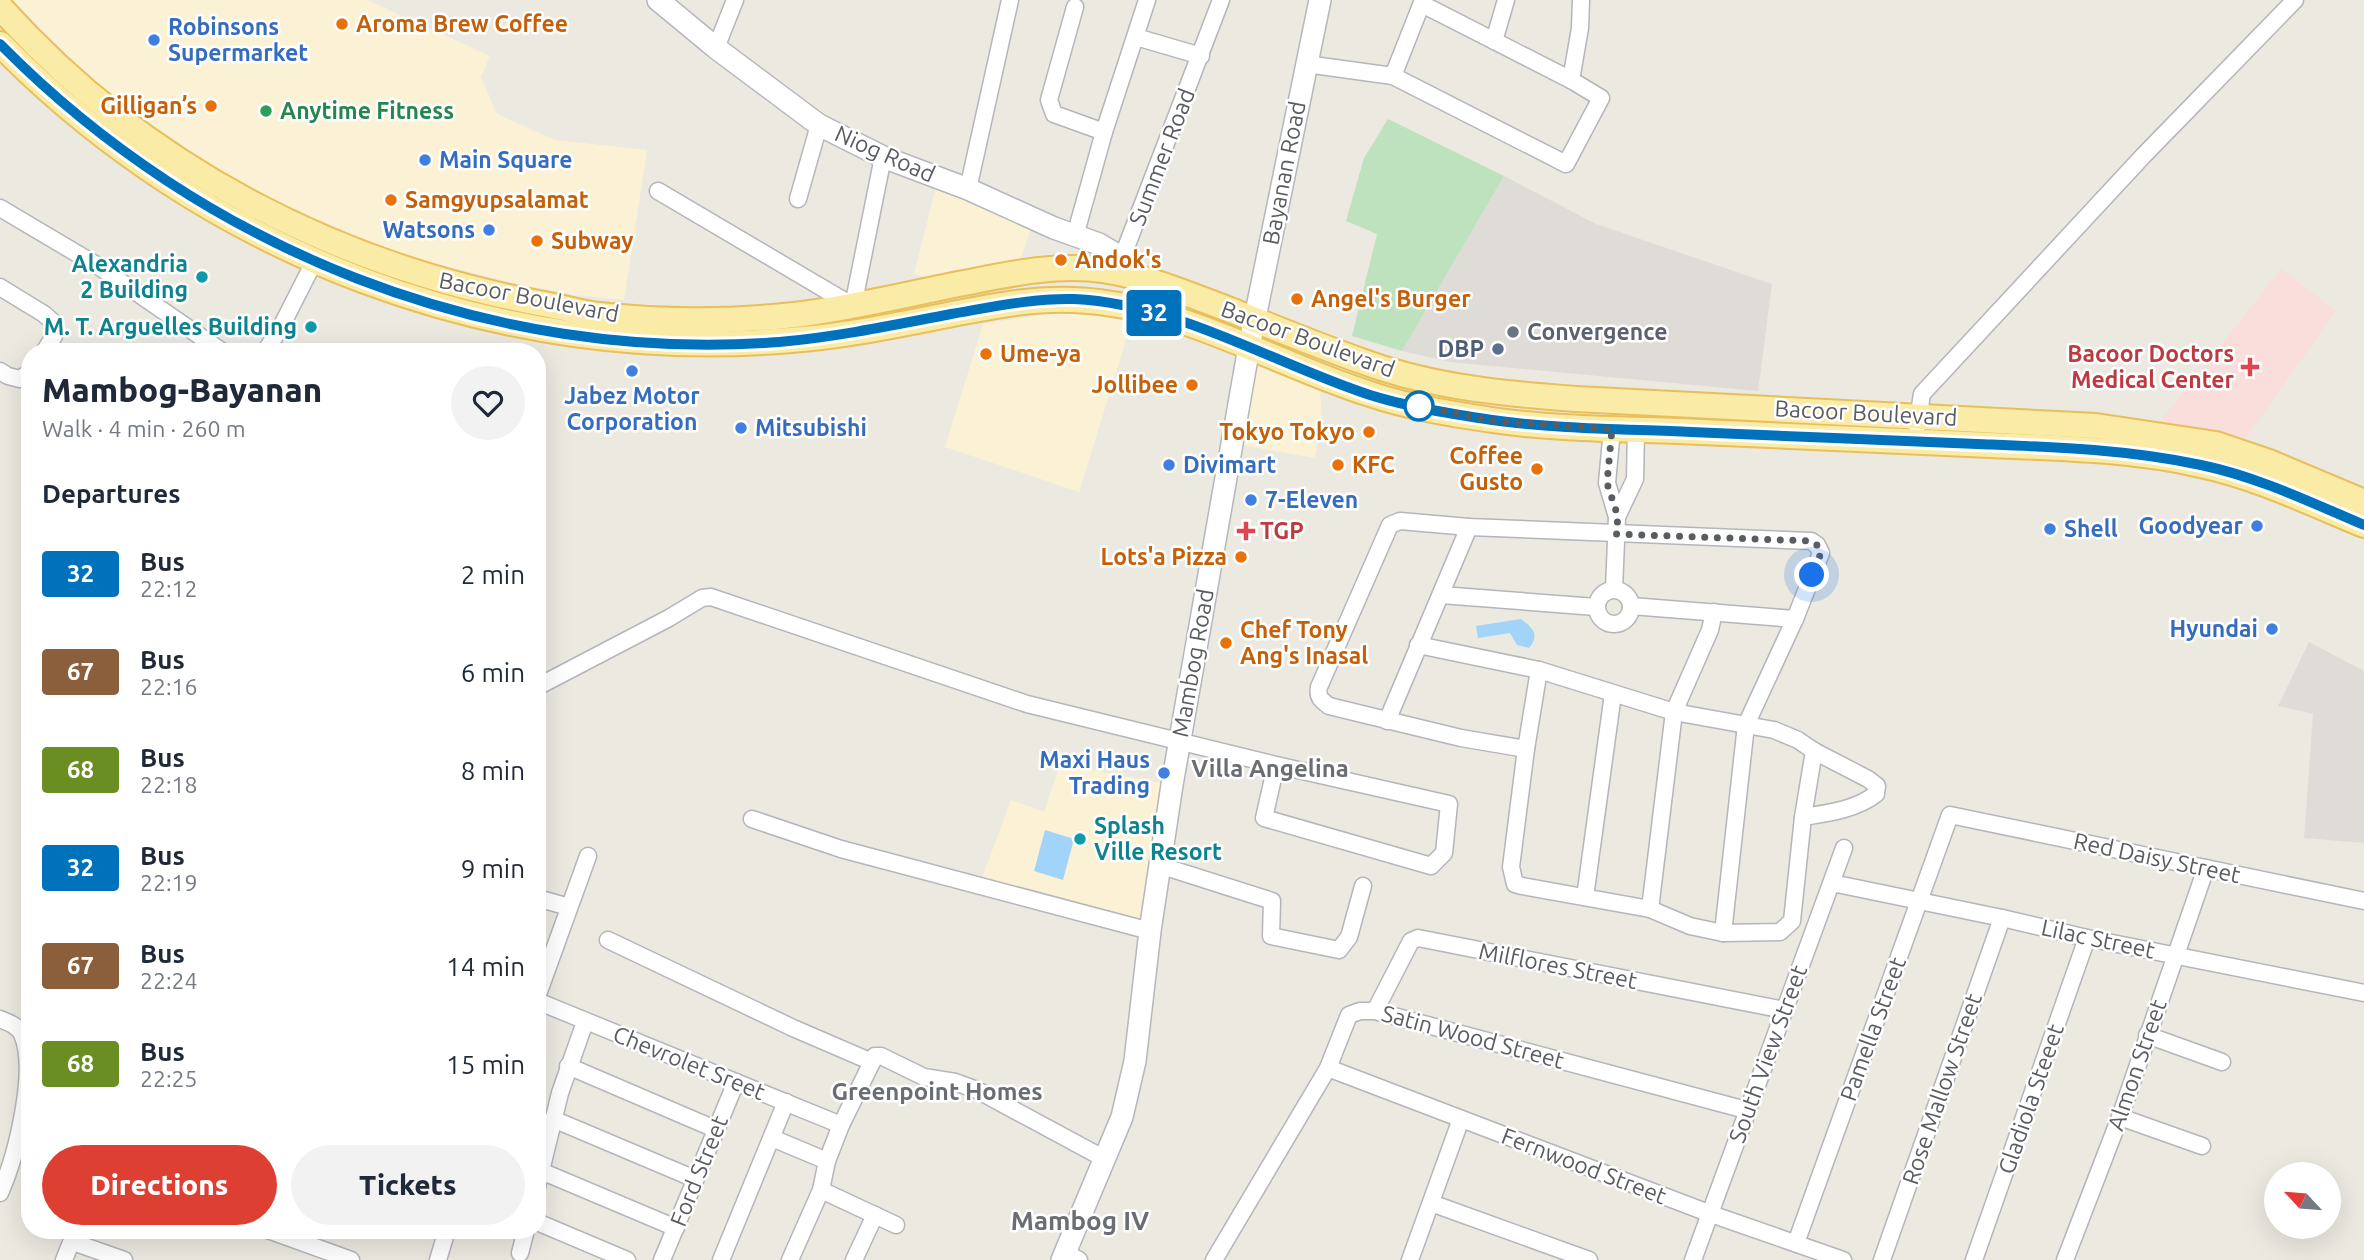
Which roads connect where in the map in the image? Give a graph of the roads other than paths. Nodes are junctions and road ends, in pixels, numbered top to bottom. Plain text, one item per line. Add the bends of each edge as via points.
1 (658, 0) edge
2 (735, 0) edge
3 (1010, 0) edge
4 (1147, 0) edge
5 (1221, 0) edge
6 (1320, 0) edge
7 (1506, 0) edge
8 (1581, 0) edge
9 (2295, 0) edge
10 (1422, 2) edge
11 (0, 7) edge
12 (1075, 7) dead end
13 (1136, 37) junction
14 (1494, 41) junction
15 (716, 48) junction
16 (6, 55) edge
17 (1201, 56) junction
18 (1306, 64) junction
19 (1393, 76) junction
20 (1571, 80) junction
21 (83, 104) junction
22 (819, 125) junction
23 (1104, 132) junction
24 (883, 157) junction
25 (968, 189) junction
26 (659, 191) dead end
27 (798, 199) dead end
28 (0, 208) edge
29 (1075, 236) junction
30 (314, 262) junction
31 (1123, 266) junction
32 (0, 288) edge
33 (920, 292) junction
34 (853, 306) junction
35 (924, 319) junction
36 (1255, 320) junction
37 (50, 343) edge
38 (210, 343) edge
39 (271, 343) edge
40 (1249, 347) junction
41 (0, 371) edge
42 (21, 378) edge
43 (1918, 416) junction
44 (1624, 429) junction
45 (1916, 441) junction
46 (2364, 502) edge
47 (1618, 517) junction
48 (2364, 525) edge
49 (1469, 527) junction
50 (1616, 534) junction
51 (1614, 589) junction
52 (1441, 594) junction
53 (1631, 606) junction
54 (1596, 607) junction
55 (1714, 612) junction
56 (1795, 619) junction
57 (1418, 645) junction
58 (1539, 670) junction
59 (546, 682) edge
60 (1613, 694) junction
61 (1674, 712) junction
62 (1387, 721) junction
63 (1746, 725) junction
64 (1180, 741) junction
65 (1526, 749) junction
66 (1814, 751) junction
67 (1276, 765) junction
68 (1950, 815) joint
69 (1803, 817) junction
70 (752, 819) dead end
71 (1844, 848) dead end
72 (588, 856) dead end
73 (1159, 865) junction
74 (2206, 868) junction
75 (1832, 883) junction
76 (1363, 886) dead end
77 (1585, 897) junction
78 (546, 901) edge
79 (1920, 901) junction
80 (2364, 901) edge
81 (569, 907) junction
82 (1650, 909) junction
83 (2002, 918) junction
84 (1150, 931) junction
85 (1723, 933) junction
86 (2087, 938) junction
87 (608, 940) dead end
88 (546, 948) edge
89 (2176, 956) junction
90 (2364, 993) edge
91 (546, 1003) edge
92 (1784, 1010) junction
93 (1374, 1011) junction
94 (0, 1019) edge
95 (584, 1022) junction
96 (21, 1033) edge
97 (2147, 1035) junction
98 (872, 1062) junction
99 (2222, 1062) dead end
100 (568, 1066) junction
101 (1328, 1068) junction
102 (736, 1082) junction
103 (786, 1102) junction
104 (1746, 1110) junction
105 (2120, 1117) junction
106 (552, 1119) junction
107 (1461, 1119) junction
108 (21, 1123) edge
109 (841, 1125) junction
110 (715, 1129) junction
111 (772, 1138) junction
112 (2202, 1146) dead end
113 (546, 1147) edge
114 (1105, 1159) junction
115 (827, 1161) junction
116 (695, 1179) junction
117 (546, 1182) edge
118 (821, 1190) junction
119 (0, 1193) edge
120 (1431, 1203) junction
121 (1711, 1214) junction
122 (875, 1215) junction
123 (896, 1225) dead end
124 (546, 1226) edge
125 (676, 1228) junction
126 (73, 1239) edge
127 (80, 1239) edge
128 (284, 1239) edge
129 (444, 1239) edge
130 (524, 1239) edge
131 (1796, 1243) junction
132 (308, 1253) edge
133 (520, 1253) dead end
134 (1069, 1258) edge
135 (64, 1260) edge
136 (124, 1260) edge
137 (351, 1260) edge
138 (438, 1260) edge
139 (627, 1260) edge
140 (662, 1260) edge
141 (721, 1260) edge
142 (790, 1260) edge
143 (854, 1260) edge
144 (1214, 1260) edge
145 (1410, 1260) edge
146 (1589, 1260) edge
147 (1693, 1260) edge
148 (1843, 1260) edge
149 (1882, 1260) edge
150 (1974, 1260) edge
151 (2066, 1260) edge

1 - 15 main road, Niog Road
2 - 15 street
3 - 25 street
4 - 13 street
5 - 17 street, Summer Road
6 - 18 main road, Bayanan Road
7 - 14 street
8 - 20 street
9 - 43 street via 1922,394
10 - 14 street
10 - 19 street
11 - 21 main road, Bacoor Boulevard
12 - 23 street via 1049,100 1054,114
13 - 17 street
13 - 23 street
14 - 20 street
15 - 22 main road, Niog Road
16 - 21 main road, Bacoor Boulevard
17 - 31 street, Summer Road
18 - 19 street
18 - 36 main road, Bayanan Road
19 - 20 street via 1566,163 1601,98
21 - 30 main road, Bacoor Boulevard via 127,154 200,203
21 - 34 main road, Bacoor Boulevard via 272,214 356,253 450,284 595,314 654,319 756,318
22 - 24 main road, Niog Road
22 - 27 street
23 - 29 street
24 - 25 main road, Niog Road
24 - 34 street
25 - 29 main road, Niog Road
26 - 34 street
28 - 38 street via 98,266
29 - 31 main road, Niog Road via 1099,244
30 - 35 main road, Bacoor Boulevard via 473,315 649,342 801,340
30 - 39 street
31 - 33 main road, Bacoor Boulevard via 1102,270 1054,267
31 - 36 main road, Bacoor Boulevard
32 - 37 street via 54,323
33 - 34 main road, Bacoor Boulevard
33 - 35 main road
35 - 40 main road, Bacoor Boulevard via 1016,302 1097,301 1144,310
36 - 40 main road, Bayanan Road
36 - 43 main road, Bacoor Boulevard via 1386,370 1499,393
40 - 44 main road, Bacoor Boulevard via 1385,399 1495,421
40 - 64 main road, Mambog Road
41 - 42 street
43 - 45 street
43 - 46 main road, Bacoor Boulevard via 2096,426 2216,444
44 - 45 main road, Bacoor Boulevard
44 - 47 street via 1607,483
44 - 47 street via 1635,479
45 - 48 main road, Bacoor Boulevard via 2092,450 2190,463 2261,481
47 - 50 street
49 - 50 street
49 - 52 street
49 - 62 street via 1400,521 1390,525 1319,687 1318,694 1329,706
50 - 51 street
50 - 56 street via 1811,541 1821,553
51 - 53 street via 1624,593
51 - 54 street via 1604,593
52 - 54 street
52 - 57 street
53 - 54 street via 1624,620 1614,624 1600,617
53 - 55 street
55 - 56 street
55 - 61 street
56 - 63 street
57 - 58 street
57 - 62 street
58 - 60 street
58 - 65 street
59 - 64 street via 711,597 1027,704
60 - 61 street
60 - 77 street
61 - 63 street
61 - 82 street
62 - 65 street
63 - 66 street via 1774,730
63 - 85 street
64 - 67 street
64 - 73 main road, Mambog Road
65 - 77 street via 1513,879 1522,886
66 - 69 street
66 - 69 street via 1868,779 1877,786 1876,794 1836,812
67 - 67 street via 1264,818 1431,866 1444,853 1449,804
68 - 74 street, Red Daisy Street
68 - 79 street, Pamella Street
69 - 85 street via 1792,921 1780,932
70 - 84 street via 841,849
71 - 75 street, South View Street
72 - 81 street
73 - 76 street via 1272,901 1271,936 1339,950 1349,937
73 - 84 main road, Mambog Road
74 - 80 street, Red Daisy Street
74 - 89 street, Almon Street
75 - 79 street, Lilac Street
75 - 92 street, South View Street
77 - 82 street
78 - 81 street
79 - 83 street, Lilac Street
79 - 131 street, Pamella Street
81 - 88 street
82 - 85 street via 1690,926
83 - 86 street, Lilac Street
83 - 149 street, Rose Mallow Street
84 - 114 main road, Mambog Road via 1135,1061 1122,1117
86 - 89 street, Lilac Street
86 - 150 street, Gladiola Steeet
87 - 98 street
89 - 90 street, Lilac Street
89 - 97 street, Almon Street
91 - 95 street, Chevrolet Sreet
92 - 93 street, Milflores Street via 1418,938 1411,941
92 - 104 street, South View Street
93 - 101 street, Satin Wood Street via 1349,1015
93 - 104 street, Satin Wood Street
94 - 96 street
95 - 100 street
95 - 102 street, Chevrolet Sreet
97 - 99 street
97 - 105 street, Almon Street
98 - 109 street
98 - 114 street via 881,1056 924,1077 965,1085
100 - 106 street
100 - 110 street
101 - 107 street, Fernwood Street
101 - 144 street, Satin Wood Street
102 - 103 street, Chevrolet Sreet
102 - 110 street, Ford Street
103 - 109 street, Chevrolet Sreet
103 - 111 street
104 - 121 street, South View Street
105 - 112 street
105 - 151 street, Almon Street
106 - 113 street
106 - 116 street
107 - 120 street
107 - 121 street, Fernwood Street
108 - 119 street
109 - 115 street
110 - 116 street, Ford Street
111 - 115 street
111 - 141 street
114 - 134 main road, Mambog Road
115 - 118 street
116 - 125 street, Ford Street
117 - 125 street
118 - 122 street
118 - 142 street
120 - 145 street
120 - 146 street
121 - 131 street, Fernwood Street
121 - 147 street, South View Street
122 - 123 street
122 - 143 street
124 - 139 street
125 - 140 street, Ford Street
126 - 135 street
127 - 136 street
128 - 132 street
129 - 138 street
130 - 133 street
131 - 148 street, Fernwood Street
132 - 137 street

